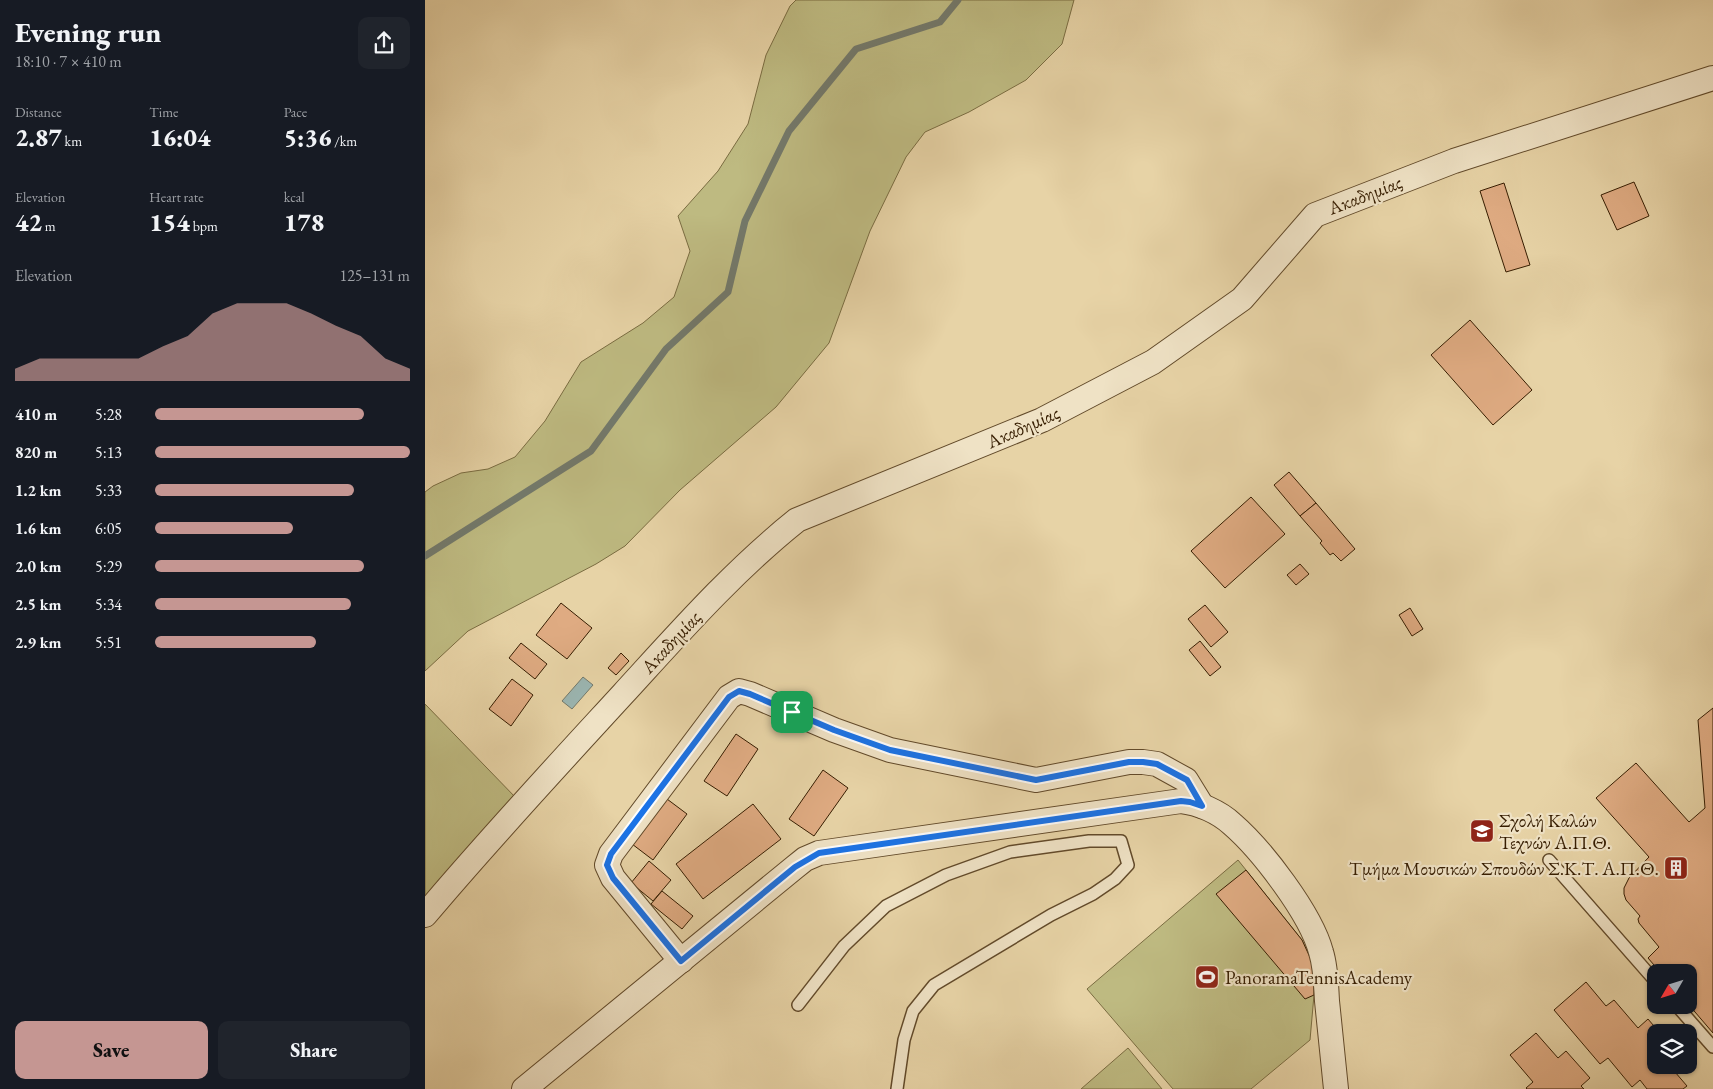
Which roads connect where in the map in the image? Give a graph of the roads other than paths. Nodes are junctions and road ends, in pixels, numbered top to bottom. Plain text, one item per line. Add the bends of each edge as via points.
1 (1713, 78) edge
2 (1202, 806) junction
3 (1549, 860) dead end
4 (425, 915) edge
5 (681, 961) junction
6 (1647, 972) edge
7 (798, 1005) dead end
8 (1684, 1014) edge
9 (1713, 1047) edge
10 (523, 1089) edge
11 (897, 1089) edge
12 (1336, 1089) edge

1 - 4 street, Ακαδημίας via 1454,161 1315,215 1242,299 1153,362 1042,420 797,520 769,542 689,622 527,798
2 - 5 street via 1181,801 819,853 795,867
2 - 5 street via 1187,780 1157,764 1129,762 1036,780 890,750 739,691 729,697 611,854 607,865 613,878
2 - 12 street via 1232,823 1257,850 1283,882 1317,939 1323,963
3 - 6 lane
5 - 10 street
7 - 11 lane via 844,946 886,906 938,880 1010,852 1089,841 1121,841 1128,865 1115,879 933,985 913,1011 903,1040
8 - 9 lane

